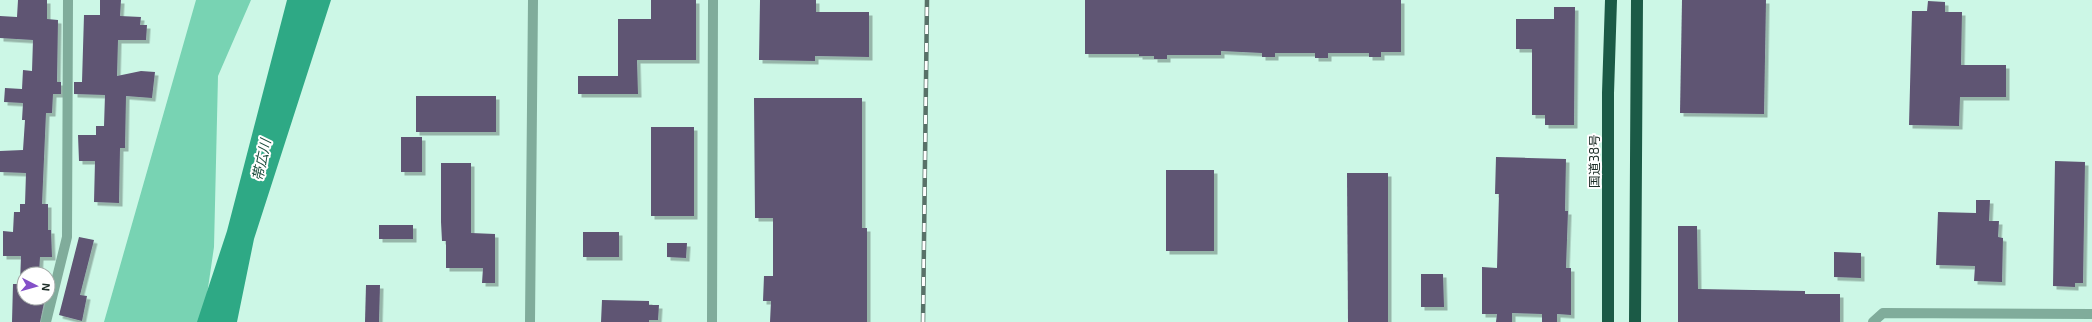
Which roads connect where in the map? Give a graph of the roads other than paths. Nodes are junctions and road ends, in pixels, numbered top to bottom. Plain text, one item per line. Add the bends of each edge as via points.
1 (68, 0) edge
2 (533, 0) edge
3 (713, 0) edge
4 (1610, 0) edge
5 (1637, 0) edge
6 (2092, 314) edge
7 (46, 322) edge
8 (530, 322) edge
9 (712, 322) edge
10 (1608, 322) edge
11 (1635, 322) edge
12 (1873, 322) edge

1 - 7 street via 67,236
2 - 8 street
3 - 9 street
4 - 10 highway, 国道38号
5 - 11 highway
6 - 12 street via 1884,313

